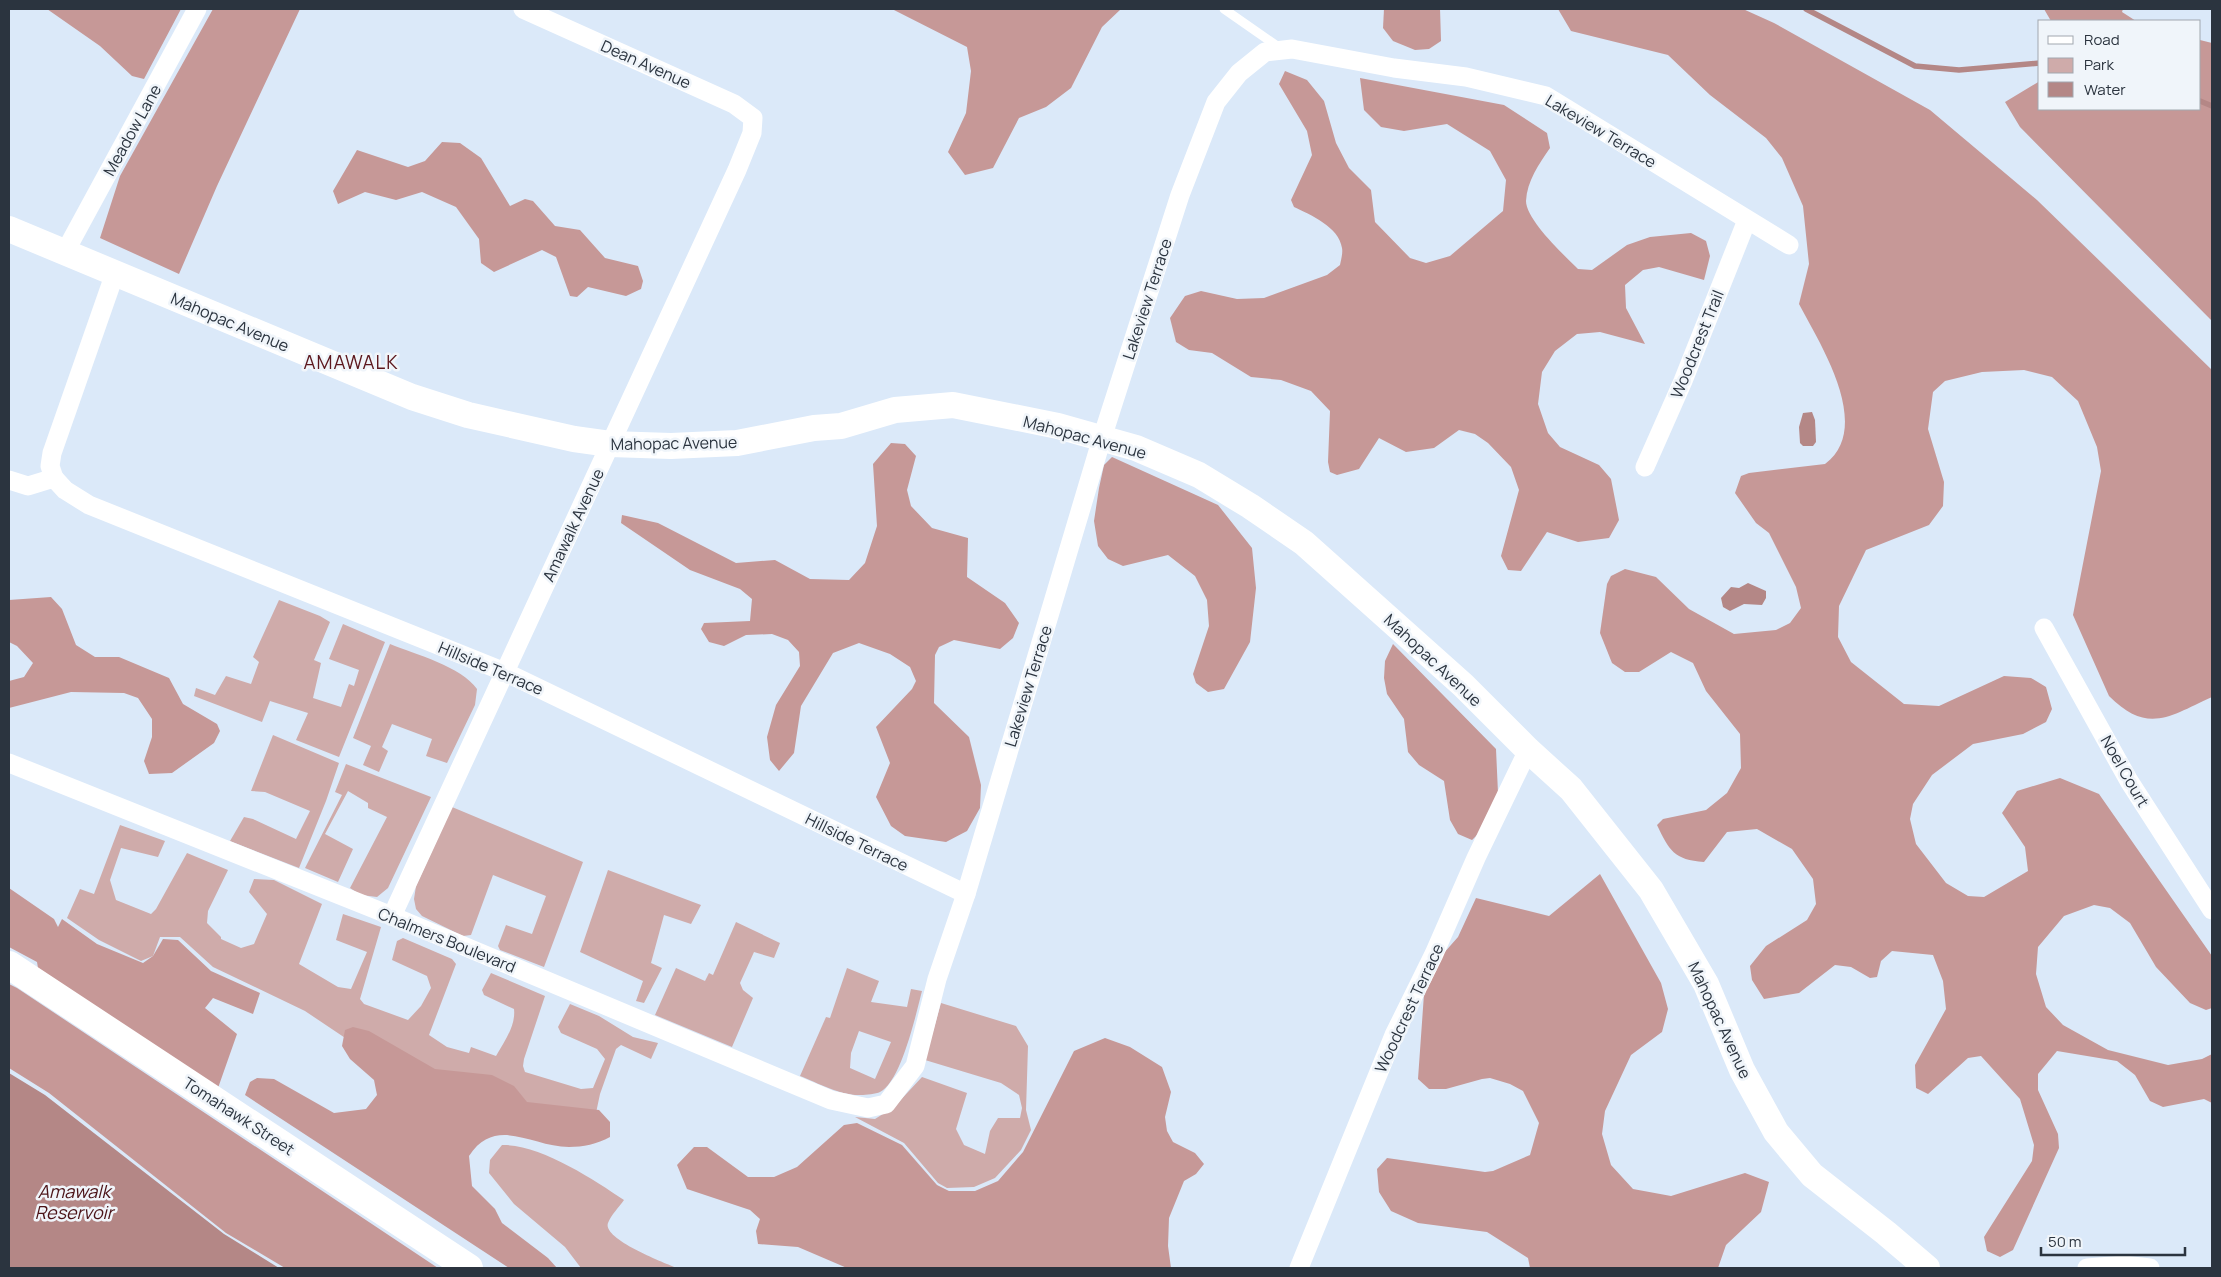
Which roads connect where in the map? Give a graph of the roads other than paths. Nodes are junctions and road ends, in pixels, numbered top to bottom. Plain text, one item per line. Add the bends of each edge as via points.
1 (197, 9) edge
2 (523, 9) edge
3 (1224, 9) edge
4 (1282, 50) junction
5 (752, 133) joint
6 (1747, 220) junction
7 (9, 228) edge
8 (1789, 245) dead end
9 (65, 252) junction
10 (115, 273) junction
11 (1102, 438) junction
12 (610, 444) junction
13 (1645, 467) dead end
14 (54, 478) junction
15 (9, 480) edge
16 (2044, 628) dead end
17 (505, 672) junction
18 (1528, 750) junction
19 (9, 763) edge
20 (966, 894) junction
21 (2212, 910) edge
22 (392, 916) junction
23 (9, 965) edge
24 (886, 1104) joint
25 (469, 1268) edge
26 (1299, 1268) edge
27 (1927, 1268) edge
28 (2087, 1268) edge
29 (2150, 1268) edge

1 - 9 street, Meadow Lane
2 - 5 street, Dean Avenue via 734,104 753,118
3 - 4 lane
4 - 6 street, Lakeview Terrace via 1292,48 1394,68 1466,77 1546,96
4 - 11 street, Lakeview Terrace via 1265,52 1239,73 1216,102 1180,195
5 - 12 street, Amawalk Avenue
6 - 8 street, Lakeview Terrace
6 - 13 street, Woodcrest Trail
7 - 9 street, Mahopac Avenue
9 - 10 street, Mahopac Avenue
10 - 12 street, Mahopac Avenue via 412,397 521,428
10 - 14 street via 52,453 50,466
11 - 12 street, Mahopac Avenue via 953,405 895,410 841,426 737,443
11 - 18 street, Mahopac Avenue via 1136,448 1199,475 1304,543 1463,685
11 - 20 street, Lakeview Terrace
12 - 17 street, Amawalk Avenue
14 - 15 street via 28,486
14 - 17 street, Hillside Terrace via 65,490 89,505
16 - 21 street, Noel Court via 2129,781
17 - 20 street, Hillside Terrace
17 - 22 street, Amawalk Avenue
18 - 26 street, Woodcrest Terrace via 1394,1035
18 - 27 street, Mahopac Avenue via 1571,789 1651,890 1706,984 1742,1070 1776,1132 1812,1174
19 - 22 street, Chalmers Boulevard
20 - 24 street, Lakeview Terrace via 937,979 915,1066
22 - 24 street, Chalmers Boulevard via 831,1100 868,1108
23 - 25 main road, Tomahawk Street
28 - 29 street via 2124,1264

